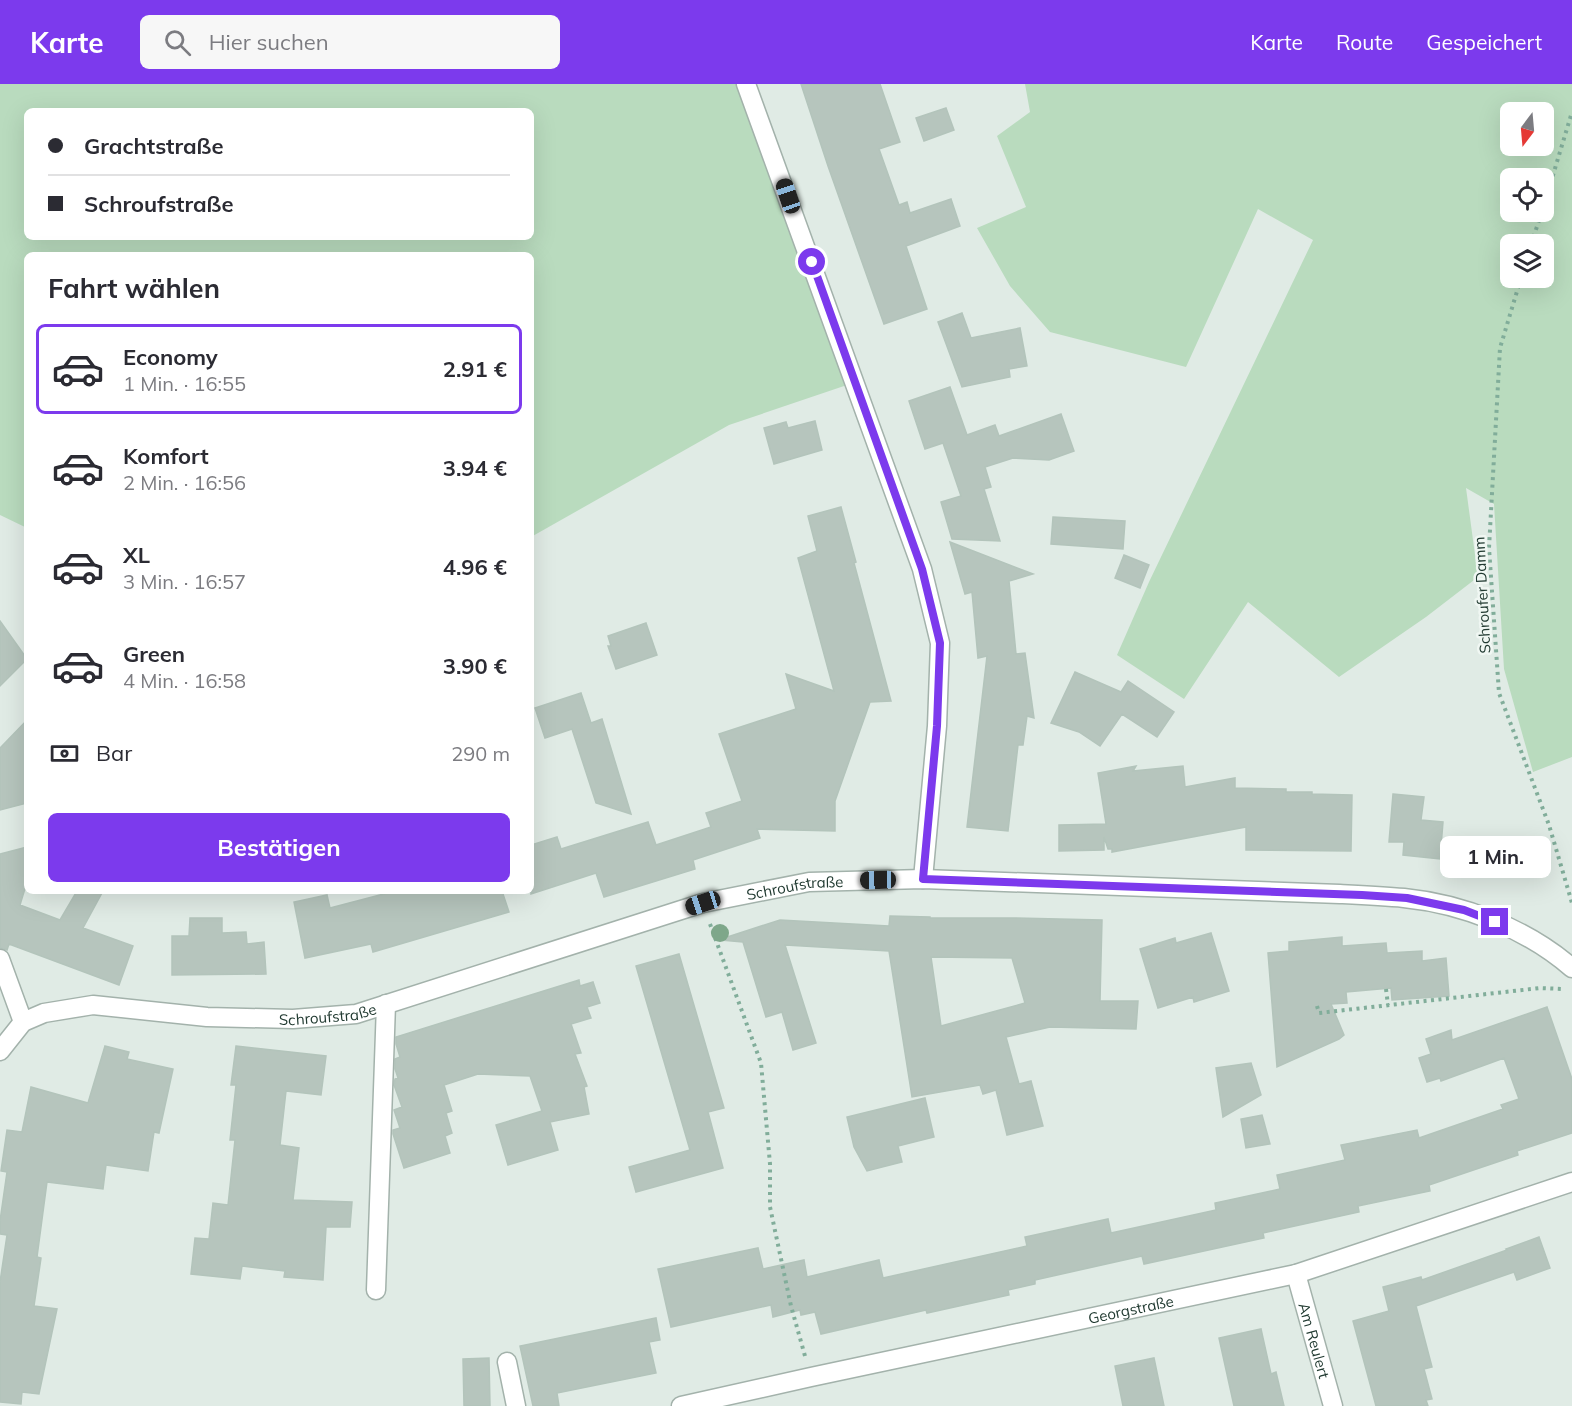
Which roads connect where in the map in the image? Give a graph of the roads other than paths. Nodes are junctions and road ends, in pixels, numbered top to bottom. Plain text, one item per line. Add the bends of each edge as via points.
1 (746, 84) edge
2 (923, 879) junction
3 (0, 959) edge
4 (1572, 968) edge
5 (387, 1004) junction
6 (23, 1022) junction
7 (0, 1051) edge
8 (1572, 1182) edge
9 (1296, 1274) junction
10 (376, 1290) dead end
11 (507, 1362) dead end
12 (516, 1406) edge
13 (681, 1406) edge
14 (1333, 1406) edge

1 - 2 street via 922,569 940,643
2 - 4 street, Schroufstraße via 1407,898 1464,910 1510,928 1555,953
2 - 5 street, Schroufstraße via 810,882 703,903
3 - 6 street
5 - 6 street, Schroufstraße via 356,1014 293,1019 207,1017 93,1005 45,1013
5 - 10 street
6 - 7 street
8 - 9 street, Georgstraße
9 - 13 street, Georgstraße
9 - 14 street, Am Reulert
11 - 12 street

